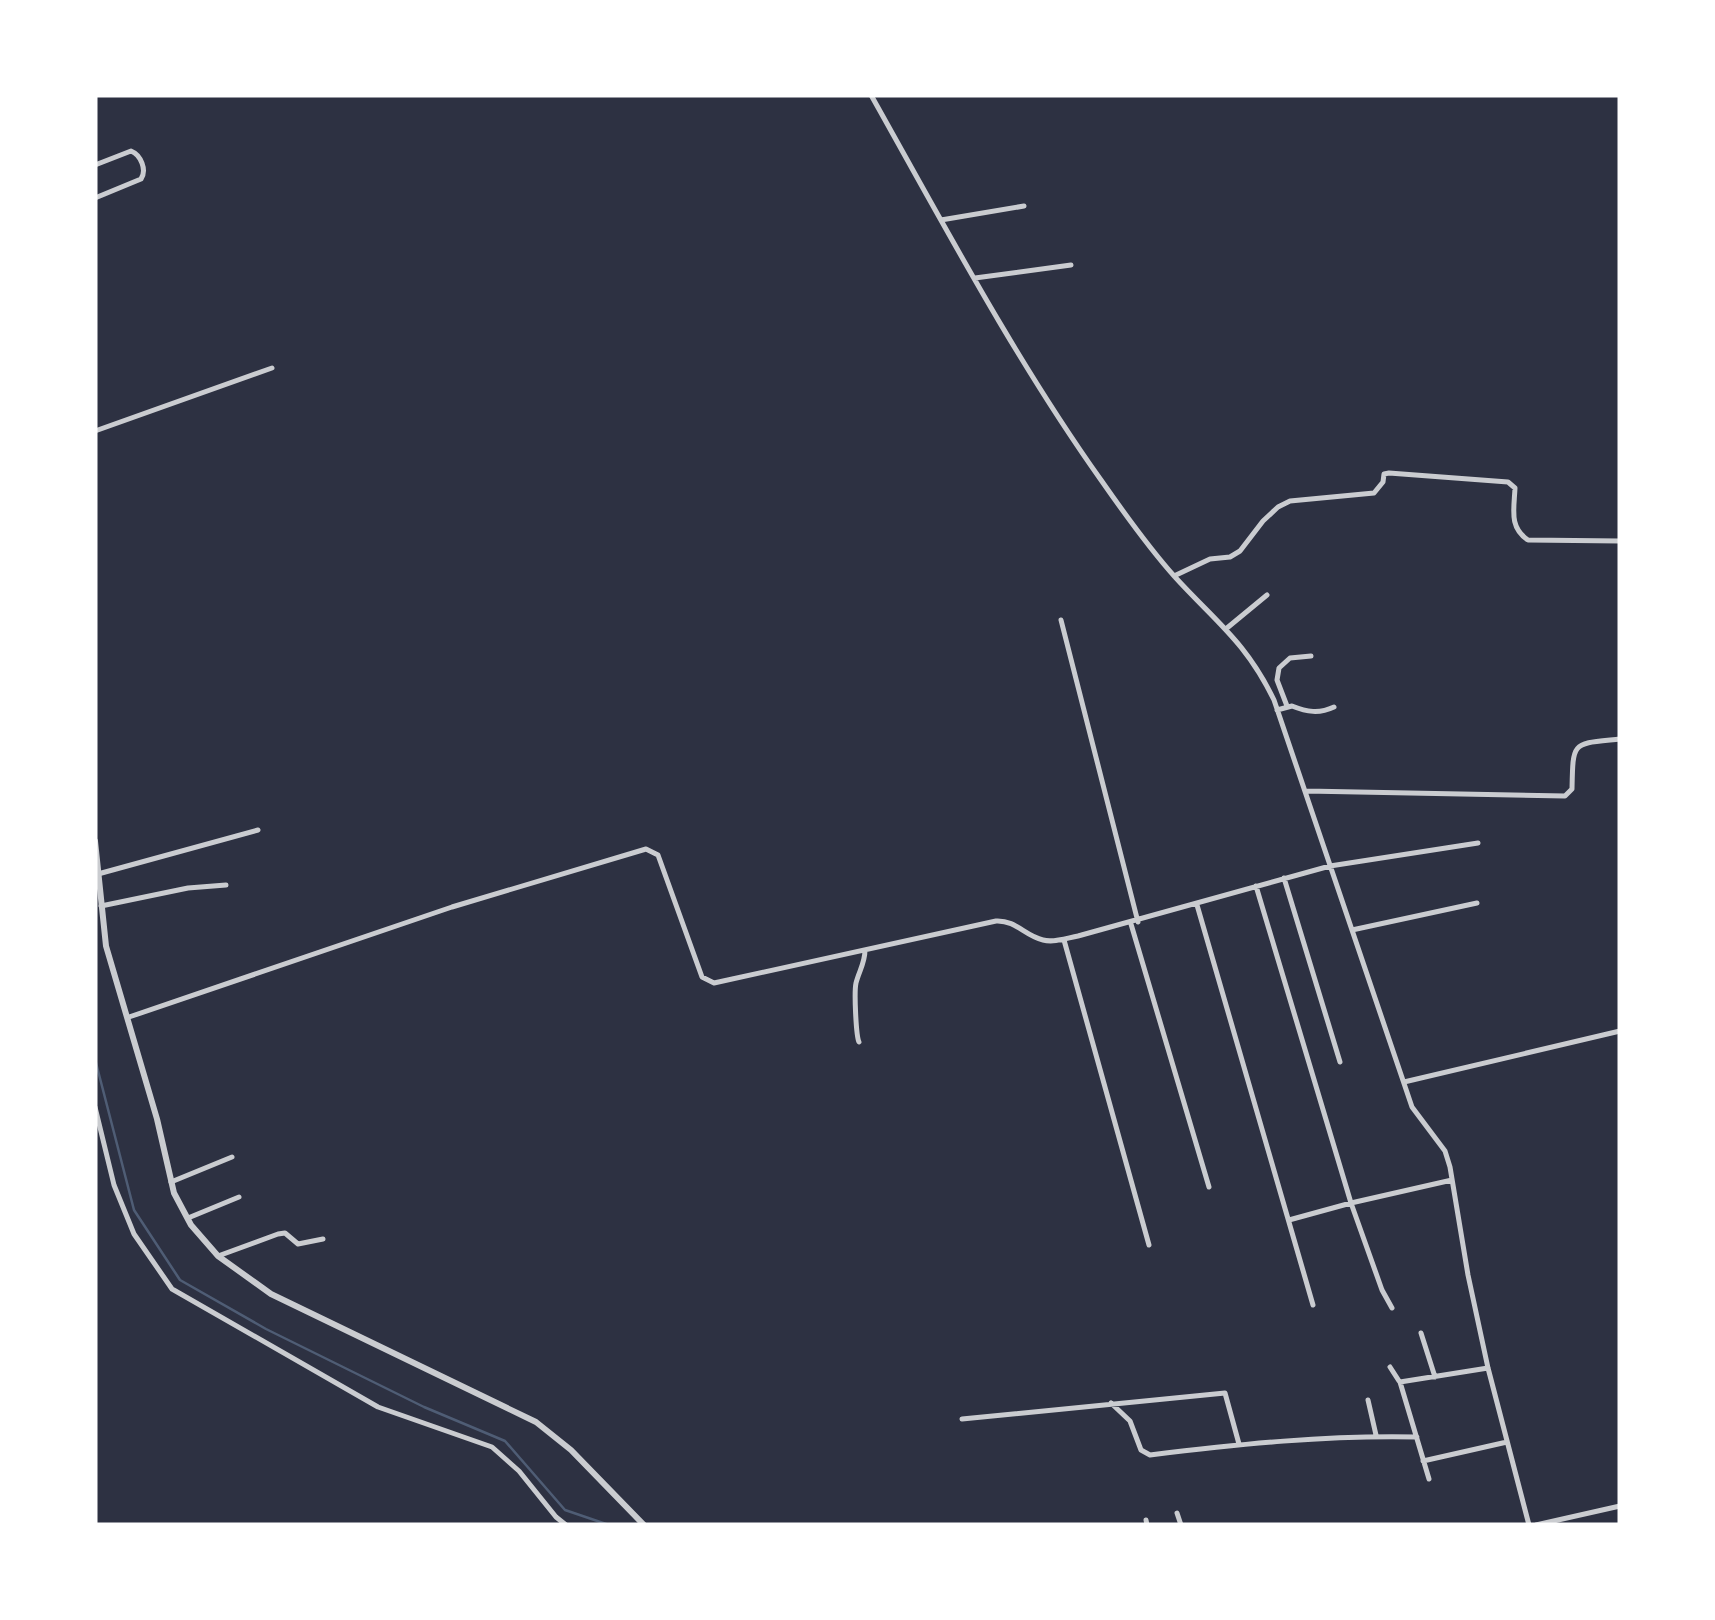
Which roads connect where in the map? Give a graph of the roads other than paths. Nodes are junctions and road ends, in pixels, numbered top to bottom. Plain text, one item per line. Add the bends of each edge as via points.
1 (871, 95) edge
2 (95, 165) edge
3 (95, 198) edge
4 (1024, 206) dead end
5 (941, 220) junction
6 (1071, 265) dead end
7 (976, 278) junction
8 (272, 368) dead end
9 (95, 431) edge
10 (1620, 541) edge
11 (1174, 576) junction
12 (1267, 595) dead end
13 (1062, 620) dead end
14 (1227, 628) junction
15 (1311, 656) dead end
16 (1287, 706) junction
17 (1334, 707) dead end
18 (1277, 710) junction
19 (1620, 739) edge
20 (1306, 791) junction
21 (258, 830) dead end
22 (95, 841) edge
23 (1478, 843) dead end
24 (1330, 866) junction
25 (98, 874) junction
26 (1284, 878) junction
27 (226, 884) dead end
28 (1256, 886) junction
29 (1477, 903) dead end
30 (1197, 904) junction
31 (102, 906) junction
32 (1134, 923) junction
33 (1352, 930) junction
34 (1064, 939) junction
35 (865, 950) junction
36 (129, 1017) junction
37 (1620, 1031) edge
38 (859, 1042) dead end
39 (1340, 1062) dead end
40 (1404, 1082) junction
41 (95, 1107) edge
42 (232, 1156) dead end
43 (1452, 1180) junction
44 (172, 1182) junction
45 (1209, 1187) dead end
46 (239, 1196) dead end
47 (1351, 1204) junction
48 (188, 1218) junction
49 (1288, 1220) junction
50 (323, 1239) dead end
51 (1149, 1246) dead end
52 (218, 1256) junction
53 (1313, 1305) dead end
54 (1392, 1308) dead end
55 (1420, 1334) dead end
56 (1390, 1367) dead end
57 (1488, 1368) junction
58 (1435, 1376) junction
59 (1400, 1382) junction
60 (1368, 1400) dead end
61 (1111, 1403) junction
62 (962, 1419) dead end
63 (1376, 1435) junction
64 (1417, 1437) junction
65 (1507, 1442) junction
66 (1240, 1444) junction
67 (1424, 1461) junction
68 (1429, 1479) dead end
69 (1620, 1506) edge
70 (1177, 1513) dead end
71 (566, 1525) edge
72 (644, 1525) edge
73 (1181, 1525) edge
74 (1533, 1525) edge

1 - 5 street
2 - 3 street via 131,151 144,171 141,179
4 - 5 street
5 - 7 street
6 - 7 street
7 - 11 street via 1062,423
8 - 9 street
10 - 11 street via 1528,540 1513,523 1515,488 1508,482 1389,473 1374,493 1290,501 1240,551
11 - 14 street
12 - 14 street
13 - 32 street
14 - 18 street via 1257,666
15 - 16 street via 1290,658 1279,668
16 - 17 street via 1323,712
16 - 18 street
18 - 20 street
19 - 20 street via 1577,747 1572,789 1564,796
20 - 24 street
21 - 25 street
22 - 25 street
23 - 24 street
24 - 26 street
24 - 33 street
25 - 31 street
26 - 28 street
26 - 39 street
27 - 31 street
28 - 30 street
28 - 47 street
29 - 33 street
30 - 32 street
30 - 49 street
31 - 36 street via 106,946
32 - 34 street
32 - 45 street
33 - 40 street
34 - 35 street via 1038,939 1003,920
34 - 51 street
35 - 36 street via 708,982 658,854 646,849
35 - 38 street via 856,982
36 - 44 street
37 - 40 street
40 - 43 street via 1412,1106 1446,1151
41 - 71 street via 134,1234 172,1289 378,1407 492,1447
42 - 44 street
43 - 47 street
43 - 57 street
44 - 48 street
46 - 48 street
47 - 49 street
47 - 54 street
48 - 52 street
49 - 53 street
50 - 52 street via 298,1244 278,1234
52 - 72 street via 271,1294 536,1422
55 - 58 street
56 - 59 street
57 - 58 street
57 - 65 street
58 - 59 street
59 - 64 street
60 - 63 street
61 - 62 street
61 - 66 street via 1150,1455
61 - 66 street via 1225,1393
63 - 64 street
63 - 66 street
64 - 67 street
65 - 67 street
65 - 74 street
67 - 68 street
69 - 74 street
70 - 73 street

